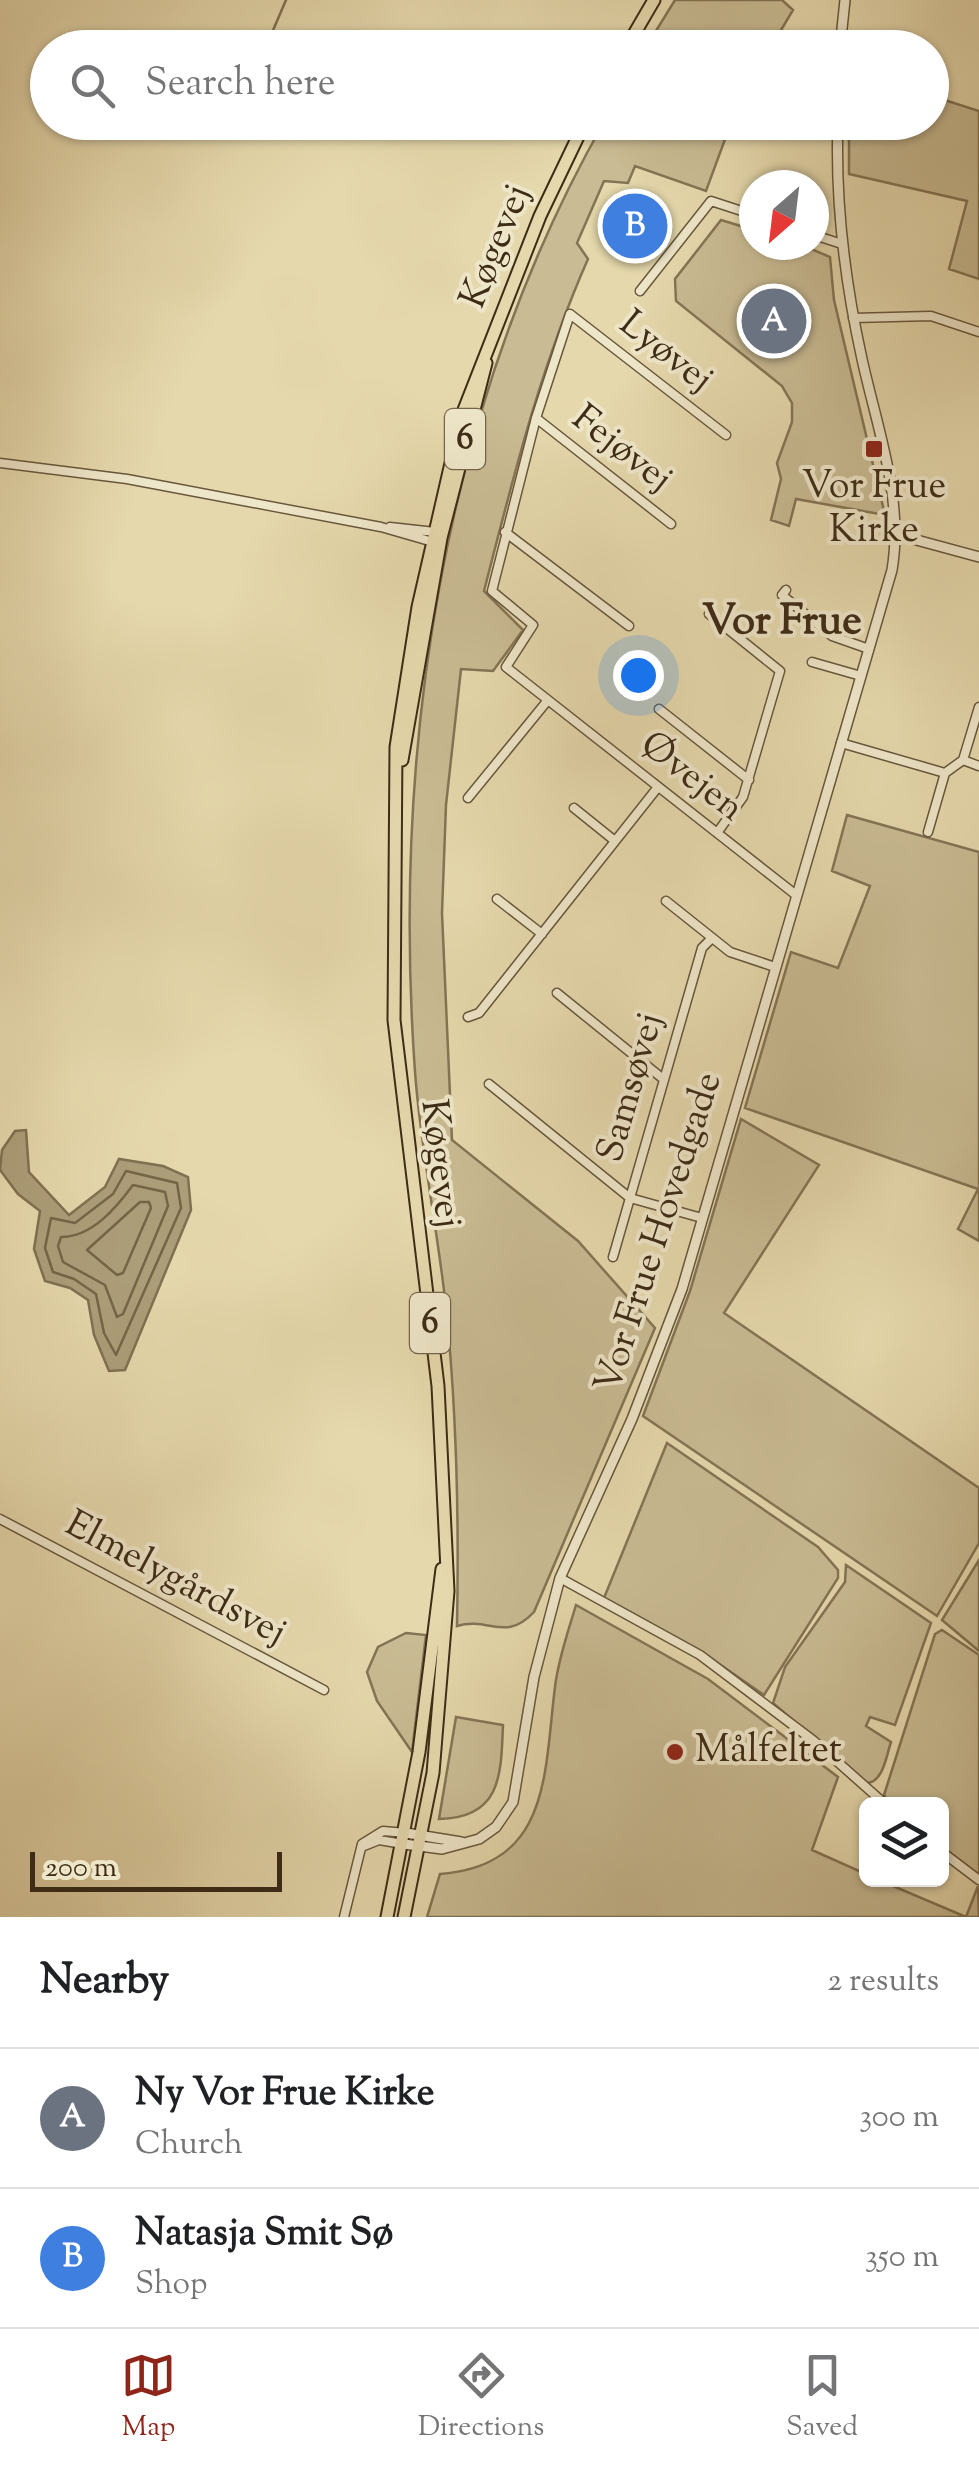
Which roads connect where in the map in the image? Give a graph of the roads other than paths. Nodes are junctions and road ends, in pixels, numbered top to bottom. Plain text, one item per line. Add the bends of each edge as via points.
1 (654, 0) edge
2 (845, 0) edge
3 (636, 30) edge
4 (842, 30) edge
5 (576, 140) edge
6 (839, 140) edge
7 (739, 210) edge
8 (829, 240) edge
9 (842, 244) junction
10 (640, 291) dead end
11 (853, 318) junction
12 (979, 332) edge
13 (536, 418) junction
14 (726, 435) dead end
15 (0, 464) edge
16 (671, 524) dead end
17 (505, 532) junction
18 (898, 535) junction
19 (435, 537) junction
20 (979, 557) edge
21 (786, 590) dead end
22 (709, 614) dead end
23 (628, 626) dead end
24 (869, 649) junction
25 (812, 662) dead end
26 (861, 676) junction
27 (548, 700) junction
28 (979, 707) edge
29 (660, 709) dead end
30 (841, 744) junction
31 (963, 760) junction
32 (979, 766) edge
33 (946, 773) junction
34 (749, 780) junction
35 (658, 787) junction
36 (468, 798) dead end
37 (574, 808) dead end
38 (928, 832) dead end
39 (717, 833) junction
40 (616, 841) junction
41 (796, 895) junction
42 (498, 899) dead end
43 (666, 902) dead end
44 (542, 934) junction
45 (712, 938) junction
46 (775, 967) junction
47 (557, 993) dead end
48 (468, 1017) dead end
49 (662, 1078) junction
50 (489, 1084) dead end
51 (630, 1198) junction
52 (702, 1218) junction
53 (613, 1257) dead end
54 (0, 1518) edge
55 (445, 1555) junction
56 (560, 1578) junction
57 (324, 1690) dead end
58 (877, 1797) edge
59 (405, 1838) junction
60 (421, 1842) junction
61 (949, 1857) edge
62 (979, 1880) edge
63 (344, 1917) edge
64 (387, 1917) edge
65 (404, 1917) edge

1 - 3 main road
2 - 4 street
5 - 19 main road, Køgevej / 6 via 491,340
6 - 9 street, Vor Frue Hovedgade
7 - 10 street via 711,202
8 - 9 street
9 - 11 street, Vor Frue Hovedgade
11 - 12 street via 932,316
11 - 18 street, Vor Frue Hovedgade
13 - 14 street, Lyøvej via 570,314
13 - 16 street, Fejøvej
13 - 17 street
15 - 19 street via 74,470
17 - 23 street
17 - 27 street, Øvejen via 492,592 533,625 506,667
18 - 20 street
18 - 24 street, Vor Frue Hovedgade
19 - 55 main road, Køgevej / 6 via 398,779 392,882 394,1020 438,1386
21 - 24 street via 782,595 832,636
22 - 34 street via 780,671
24 - 26 street, Vor Frue Hovedgade
25 - 26 street
26 - 30 street, Vor Frue Hovedgade
27 - 35 street, Øvejen
27 - 36 street
28 - 31 street
29 - 34 street
30 - 33 street
30 - 41 street, Vor Frue Hovedgade
31 - 32 street
31 - 33 street
33 - 38 street
34 - 39 street
35 - 39 street, Øvejen
35 - 40 street
37 - 40 street
39 - 41 street, Øvejen
40 - 44 street
41 - 46 street, Vor Frue Hovedgade
42 - 44 street
43 - 45 street
44 - 48 street via 479,1013
45 - 46 street via 730,952
45 - 49 street, Samsøvej via 702,948
46 - 52 street, Vor Frue Hovedgade
47 - 49 street
49 - 51 street, Samsøvej
50 - 51 street
51 - 52 street
51 - 53 street, Samsøvej
52 - 56 street, Vor Frue Hovedgade via 661,1346
54 - 57 street, Elmelygårdsvej
55 - 59 main road, Køgevej / 6
55 - 60 main road, Køgevej / 6 via 444,1686
56 - 58 street via 700,1655
56 - 60 street, Vor Frue Hovedgade via 534,1678 514,1802 496,1827 468,1842
59 - 60 street, Vor Frue Hovedgade
59 - 63 street via 364,1846
59 - 64 main road, Køgevej / 6
60 - 65 main road, Køgevej / 6
61 - 62 street

